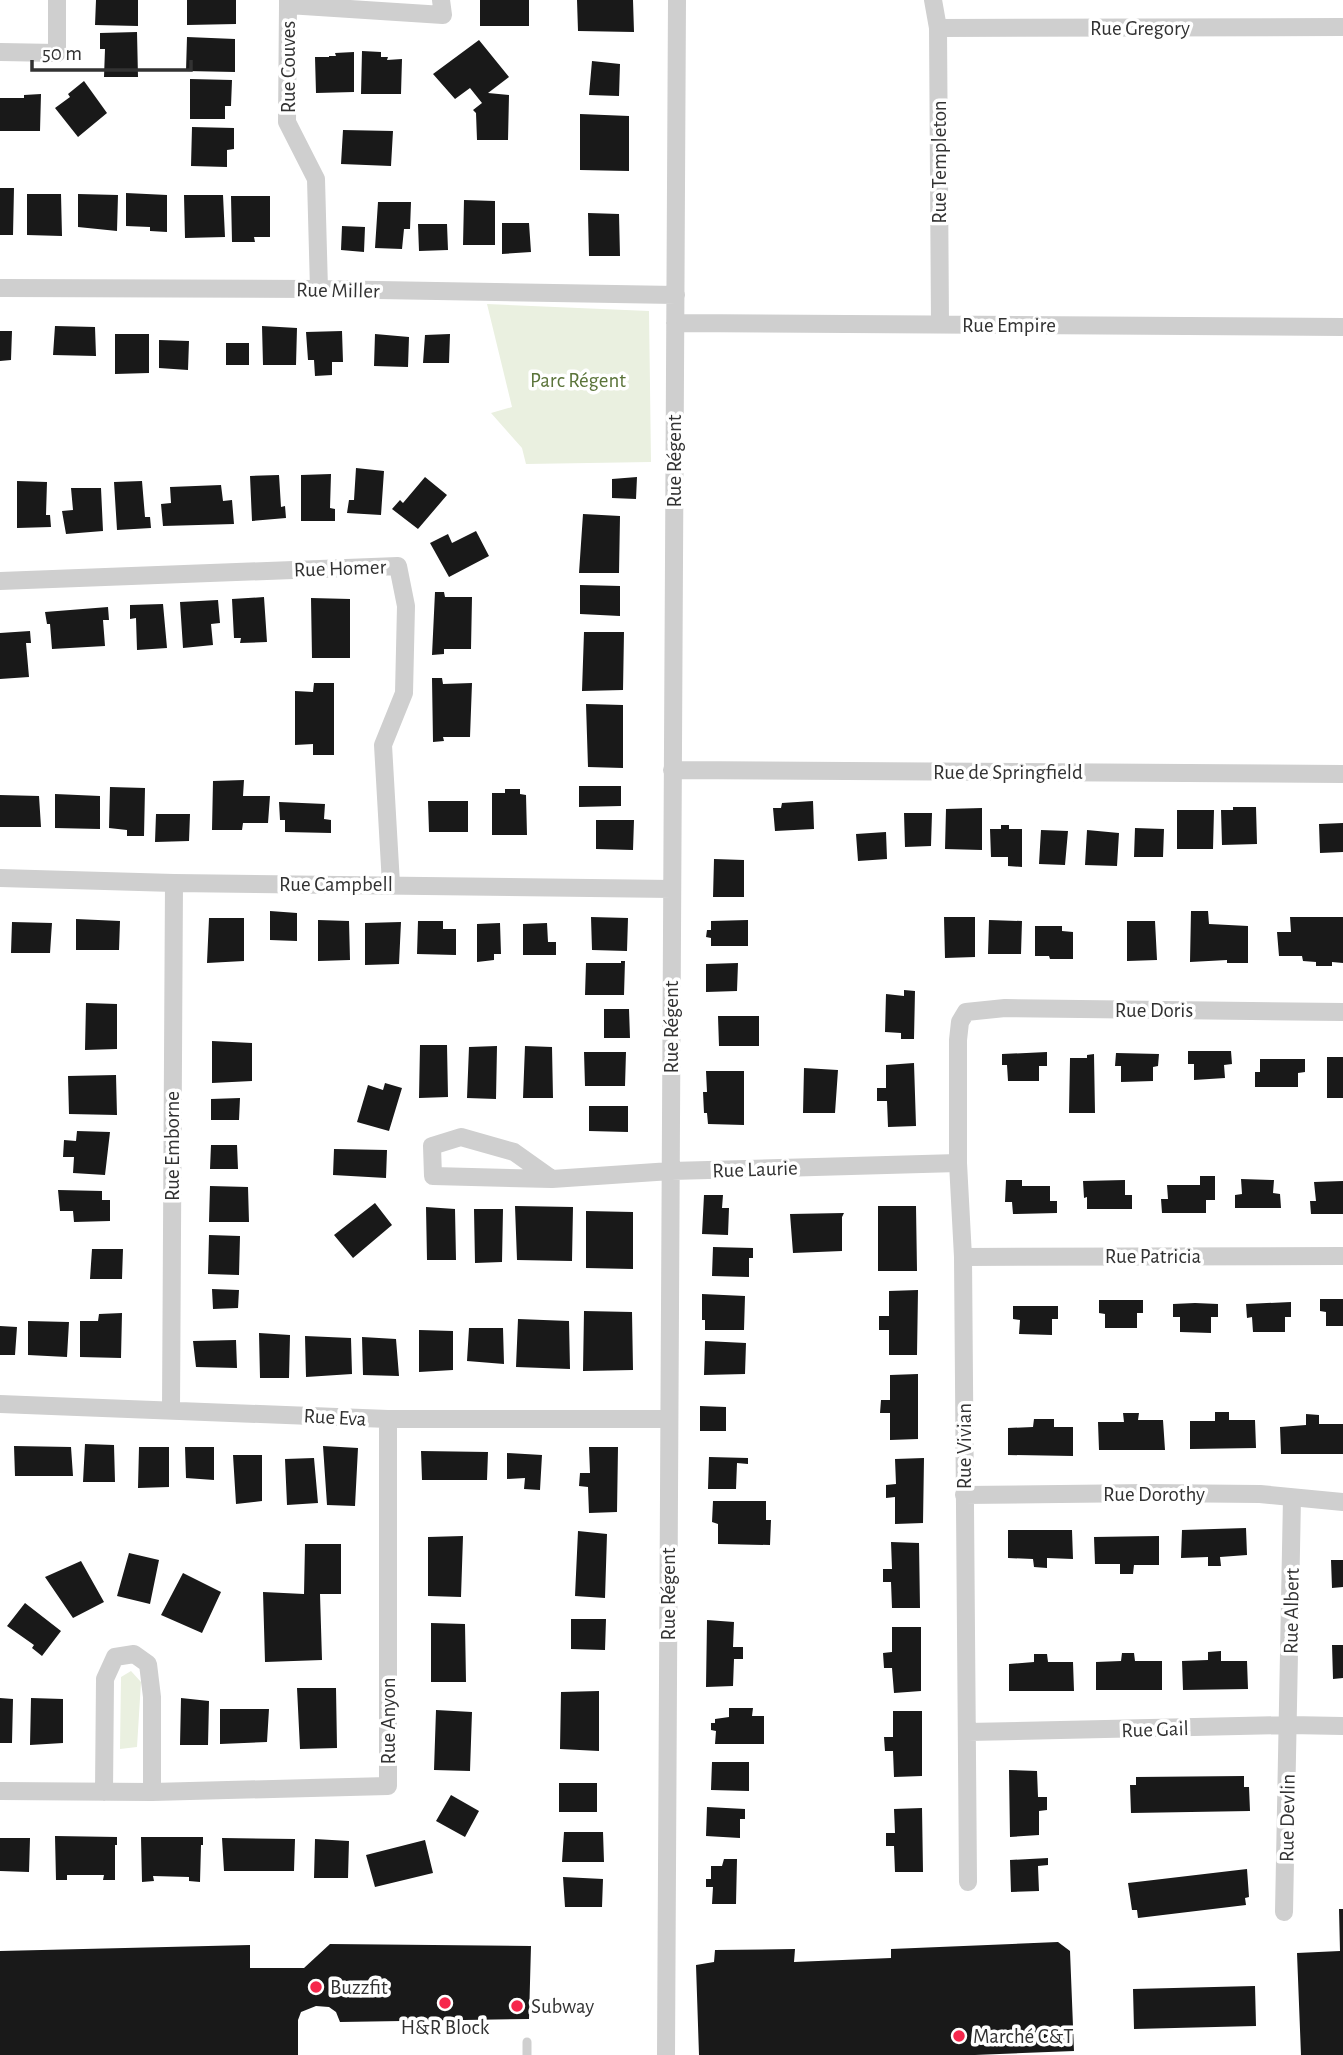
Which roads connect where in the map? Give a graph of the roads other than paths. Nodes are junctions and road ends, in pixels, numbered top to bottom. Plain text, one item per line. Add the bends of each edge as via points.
1 (57, 0) edge
2 (441, 0) edge
3 (677, 0) edge
4 (933, 0) edge
5 (288, 3) edge
6 (1343, 27) edge
7 (938, 28) junction
8 (0, 52) edge
9 (0, 288) edge
10 (319, 289) junction
11 (676, 295) junction
12 (675, 323) junction
13 (940, 324) junction
14 (1343, 327) edge
15 (0, 581) edge
16 (672, 770) junction
17 (1343, 774) edge
18 (0, 878) edge
19 (174, 883) junction
20 (391, 884) junction
21 (672, 888) junction
22 (966, 1012) joint
23 (1343, 1012) edge
24 (958, 1163) junction
25 (671, 1171) junction
26 (552, 1179) junction
27 (1343, 1255) edge
28 (963, 1257) junction
29 (0, 1404) edge
30 (171, 1409) junction
31 (388, 1419) junction
32 (669, 1419) junction
33 (964, 1495) junction
34 (1292, 1498) junction
35 (1343, 1502) edge
36 (1289, 1725) junction
37 (1343, 1726) edge
38 (967, 1732) junction
39 (0, 1791) edge
40 (104, 1792) junction
41 (152, 1792) junction
42 (968, 1882) dead end
43 (1284, 1912) dead end
44 (527, 2042) dead end
45 (527, 2055) edge
46 (666, 2055) edge

1 - 8 street via 57,53
2 - 5 street, Rue Couves via 443,15
3 - 11 street, Rue Régent
4 - 7 street, Rue Templeton
5 - 10 street, Rue Couves via 287,122 316,179
6 - 7 street, Rue Gregory
7 - 13 street, Rue Templeton
9 - 10 street, Rue Miller
10 - 11 street, Rue Miller
11 - 12 street, Rue Régent
12 - 13 street, Rue Empire
12 - 16 street, Rue Régent
13 - 14 street, Rue Empire
15 - 20 street, Rue Homer via 398,566 406,606 404,693 383,745
16 - 17 street, Rue de Springfield
16 - 21 street, Rue Régent
18 - 19 street, Rue Campbell
19 - 20 street, Rue Campbell
19 - 30 street, Rue Emborne
20 - 21 street, Rue Campbell
21 - 25 street, Rue Régent
22 - 23 street, Rue Doris via 1005,1008
22 - 24 street, Rue Vivian via 958,1040
24 - 25 street, Rue Laurie
24 - 28 street, Rue Vivian
25 - 26 street, Rue Laurie
25 - 32 street, Rue Régent
26 - 26 street, Rue Laurie via 433,1176 432,1146 461,1137 514,1152
27 - 28 street, Rue Patricia
28 - 33 street, Rue Vivian
29 - 30 street, Rue Eva
30 - 31 street, Rue Eva
31 - 32 street, Rue Eva
31 - 41 street, Rue Anyon via 388,1786
32 - 46 street, Rue Régent
33 - 34 street, Rue Dorothy via 1261,1494
33 - 38 street, Rue Vivian
34 - 35 street, Rue Dorothy
34 - 36 street, Rue Albert
36 - 37 street, Rue Gail
36 - 38 street, Rue Gail
36 - 43 street, Rue Devlin
38 - 42 street, Rue Vivian
39 - 40 street, Rue Anyon
40 - 41 street, Rue Anyon
40 - 41 street via 105,1679 115,1657 134,1654 148,1664 150,1675
44 - 45 lane

